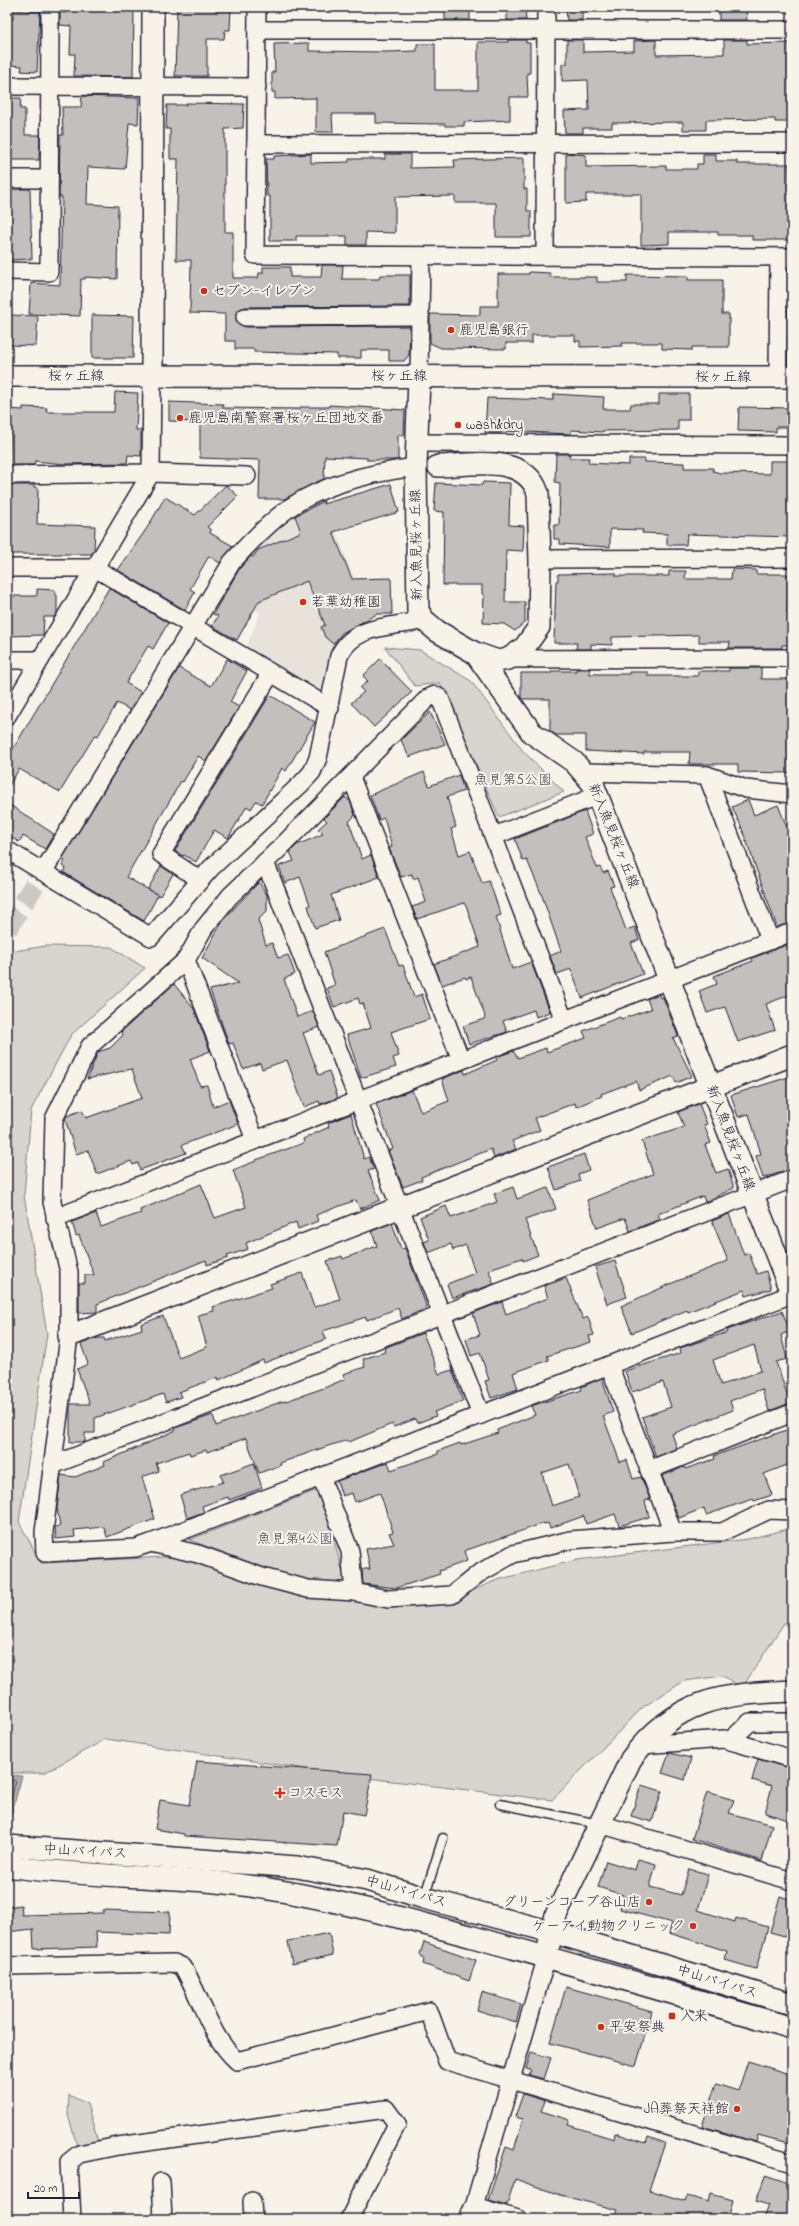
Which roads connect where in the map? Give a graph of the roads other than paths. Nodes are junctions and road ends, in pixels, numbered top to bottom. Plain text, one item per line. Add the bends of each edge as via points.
1 (50, 7) edge
2 (153, 7) edge
3 (258, 7) edge
4 (546, 7) edge
5 (257, 30) junction
6 (546, 30) junction
7 (792, 30) edge
8 (7, 86) edge
9 (49, 86) junction
10 (153, 87) junction
11 (257, 87) junction
12 (546, 143) junction
13 (792, 143) edge
14 (256, 144) junction
15 (7, 179) edge
16 (49, 179) junction
17 (421, 256) junction
18 (545, 256) junction
19 (785, 257) edge
20 (7, 271) edge
21 (420, 316) junction
22 (245, 317) dead end
23 (7, 376) edge
24 (419, 376) junction
25 (152, 377) junction
26 (785, 377) edge
27 (418, 443) junction
28 (792, 445) edge
29 (438, 466) dead end
30 (416, 467) junction
31 (151, 473) junction
32 (7, 475) edge
33 (247, 476) dead end
34 (792, 558) edge
35 (540, 559) junction
36 (7, 568) edge
37 (95, 568) junction
38 (424, 620) junction
39 (193, 626) junction
40 (475, 653) junction
41 (792, 658) edge
42 (508, 659) junction
43 (7, 660) edge
44 (40, 660) junction
45 (271, 673) junction
46 (330, 708) junction
47 (7, 716) edge
48 (585, 772) junction
49 (707, 775) junction
50 (351, 777) junction
51 (792, 794) edge
52 (599, 795) junction
53 (494, 836) junction
54 (7, 850) edge
55 (265, 862) junction
56 (43, 872) junction
57 (200, 880) junction
58 (792, 932) edge
59 (770, 940) junction
60 (186, 960) junction
61 (669, 979) junction
62 (564, 1020) junction
63 (792, 1056) edge
64 (461, 1060) junction
65 (711, 1087) junction
66 (358, 1100) junction
67 (255, 1140) junction
68 (792, 1179) edge
69 (752, 1195) junction
70 (400, 1208) junction
71 (55, 1218) junction
72 (792, 1295) edge
73 (442, 1315) junction
74 (69, 1336) junction
75 (609, 1365) junction
76 (792, 1413) edge
77 (481, 1415) junction
78 (53, 1465) junction
79 (649, 1470) junction
80 (321, 1477) junction
81 (792, 1511) edge
82 (673, 1532) junction
83 (151, 1543) junction
84 (354, 1592) junction
85 (792, 1691) edge
86 (792, 1722) edge
87 (730, 1741) junction
88 (641, 1745) junction
89 (792, 1759) edge
90 (500, 1804) dead end
91 (600, 1824) junction
92 (443, 1838) dead end
93 (7, 1846) edge
94 (7, 1866) edge
95 (792, 1881) edge
96 (424, 1898) junction
97 (552, 1932) junction
98 (547, 1956) junction
99 (7, 1966) edge
100 (792, 2004) edge
101 (792, 2028) edge
102 (511, 2080) junction
103 (792, 2163) edge
104 (161, 2182) dead end
105 (252, 2201) dead end
106 (471, 2212) edge
107 (72, 2219) edge
108 (163, 2219) edge
109 (253, 2219) edge
110 (349, 2219) edge
111 (518, 2219) edge

1 - 9 street
2 - 10 street
3 - 5 street
4 - 6 street
5 - 6 street
5 - 11 street
6 - 7 street
6 - 12 street
8 - 9 street
9 - 10 street
9 - 16 street
10 - 11 street
10 - 25 street
11 - 14 street
12 - 13 street
12 - 14 street
12 - 18 street
14 - 17 street via 255,255
15 - 16 street
16 - 20 street via 49,272
17 - 18 street
17 - 21 street
18 - 19 street
19 - 26 street
21 - 22 street
21 - 24 street
23 - 25 street, 桜ヶ丘線
24 - 25 street, 桜ヶ丘線
24 - 26 street, 桜ヶ丘線
24 - 27 street, 新入魚見桜ヶ丘線
25 - 31 street
27 - 28 street
27 - 30 street, 新入魚見桜ヶ丘線
29 - 35 street via 499,464 523,473 535,485 538,493
30 - 38 street, 新入魚見桜ヶ丘線 via 417,606
30 - 39 street via 359,476 294,505 270,523 232,562
31 - 32 street
31 - 33 street
31 - 37 street
34 - 35 street
35 - 42 street via 539,627 524,648
36 - 37 street
37 - 39 street
37 - 44 street
38 - 40 street, 新入魚見桜ヶ丘線
38 - 46 street via 402,626 376,627 358,634 349,641 339,656
39 - 45 street
39 - 56 street
40 - 42 street via 498,661
40 - 48 street, 新入魚見桜ヶ丘線 via 532,733
41 - 42 street
43 - 44 street
44 - 47 street
45 - 46 street
45 - 57 street via 161,854
46 - 57 street via 312,772
48 - 49 street
48 - 52 street, 新入魚見桜ヶ丘線
49 - 51 street via 746,789
49 - 59 street
50 - 53 street via 428,698 435,695 440,698
50 - 55 street
50 - 64 street
52 - 53 street
52 - 61 street, 新入魚見桜ヶ丘線
53 - 62 street
54 - 56 street
55 - 60 street via 230,896 204,928
55 - 66 street
56 - 57 street via 151,937
58 - 59 street
59 - 61 street
60 - 67 street
60 - 71 street via 90,1046 54,1119 52,1202
61 - 62 street
61 - 65 street, 新入魚見桜ヶ丘線
62 - 64 street
63 - 65 street
64 - 66 street
65 - 69 street, 新入魚見桜ヶ丘線
65 - 70 street
66 - 67 street
66 - 70 street
67 - 71 street
68 - 69 street
69 - 72 street, 新入魚見桜ヶ丘線
69 - 73 street
70 - 73 street
70 - 74 street
71 - 74 street via 69,1272
72 - 75 street
73 - 77 street
73 - 78 street
74 - 78 street
75 - 77 street
75 - 79 street
76 - 79 street
77 - 80 street
78 - 83 street via 44,1532 45,1553 136,1548
79 - 82 street
80 - 83 street
80 - 84 street via 350,1551
81 - 82 street via 769,1510 722,1532
82 - 84 street via 570,1540 513,1554 478,1574 452,1595 388,1599
83 - 84 street via 198,1554 262,1577 308,1589
85 - 88 street via 748,1692 690,1707 667,1721
86 - 87 street via 750,1722
87 - 88 street via 724,1739
87 - 89 street
88 - 91 street via 631,1759
90 - 91 lane
91 - 95 street
91 - 97 street via 556,1915
92 - 96 lane
93 - 96 street, 中山バイパス via 297,1867 367,1880
94 - 98 street, 中山バイパス via 40,1871 220,1881 270,1889 372,1910
96 - 97 street, 中山バイパス
97 - 98 street
97 - 100 street, 中山バイパス
98 - 101 street, 中山バイパス
98 - 102 street
99 - 102 street via 174,1963 183,1966 219,2039 237,2061 429,2011 447,2061
102 - 103 street
102 - 106 street
104 - 108 street
105 - 109 street
106 - 111 street
107 - 110 street via 69,2162 79,2154 118,2146 386,2108 397,2124

